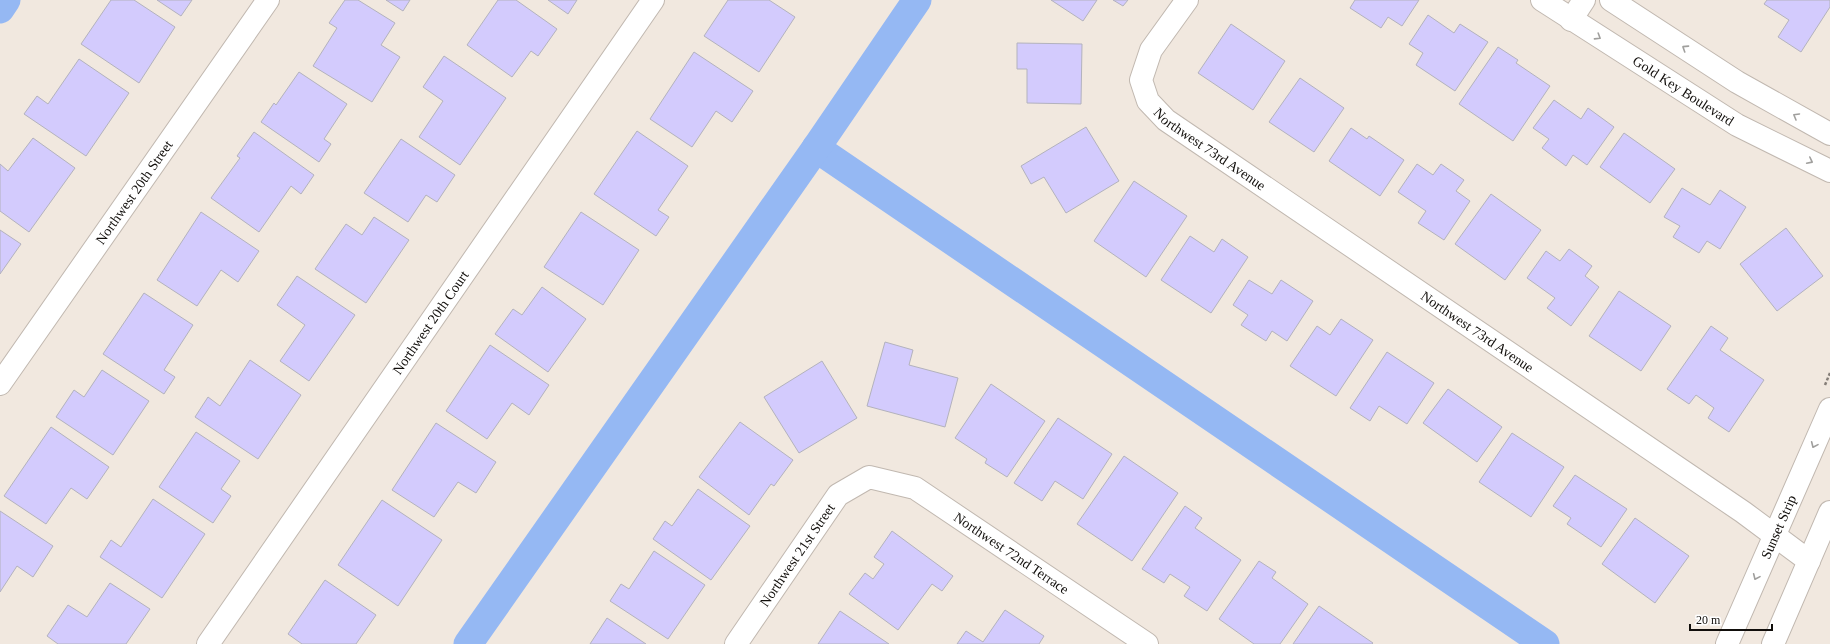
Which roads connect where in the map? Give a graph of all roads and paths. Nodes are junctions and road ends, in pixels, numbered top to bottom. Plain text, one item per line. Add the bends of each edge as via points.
1 (268, 0) edge
2 (653, 0) edge
3 (1187, 0) edge
4 (1542, 0) edge
5 (1584, 0) edge
6 (1611, 0) edge
7 (1571, 20) junction
8 (1830, 134) edge
9 (1830, 171) edge
10 (0, 384) edge
11 (1830, 410) edge
12 (869, 478) joint
13 (1830, 512) edge
14 (1775, 536) junction
15 (1808, 561) junction
16 (1122, 637) edge
17 (208, 644) edge
18 (736, 644) edge
19 (1148, 644) edge
20 (1727, 644) edge
21 (1773, 644) edge

1 - 10 street, Northwest 20th Street
2 - 17 street, Northwest 20th Court
3 - 14 street, Northwest 73rd Avenue via 1152,50 1141,80 1148,101 1166,120
4 - 7 street, Gold Key Boulevard
5 - 7 street
8 -> 6 street via 1737,82
7 -> 9 street, Gold Key Boulevard via 1737,125
11 -> 14 street, Sunset Strip
12 - 16 street, Northwest 72nd Terrace via 915,488
12 - 18 street, Northwest 21st Street via 838,495
13 - 15 street
14 - 15 street, Northwest 73rd Avenue
14 -> 20 street, Sunset Strip
15 - 21 street
16 - 19 street, Northwest 72nd Terrace

